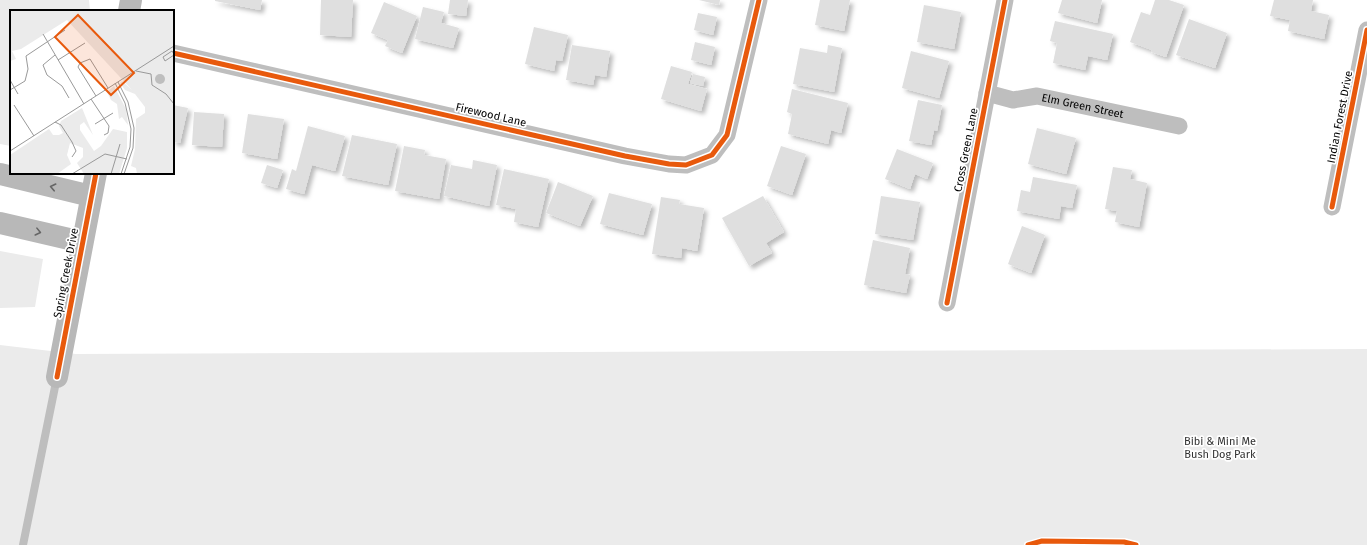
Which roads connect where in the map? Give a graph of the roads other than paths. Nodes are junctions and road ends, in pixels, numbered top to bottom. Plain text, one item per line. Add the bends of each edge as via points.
1 (131, 0) edge
2 (759, 0) edge
3 (1005, 0) edge
4 (128, 10) edge
5 (1367, 30) edge
6 (174, 53) edge
7 (987, 93) junction
8 (1179, 126) dead end
9 (0, 174) edge
10 (96, 174) edge
11 (91, 196) junction
12 (1332, 207) dead end
13 (0, 223) edge
14 (82, 242) junction
15 (947, 303) dead end
16 (57, 377) joint
17 (24, 545) edge

1 - 4 street
2 - 6 street, Firewood Lane via 727,135 712,155 686,165 617,154
3 - 7 street, Cross Green Lane
5 - 12 street, Indian Forest Drive
7 - 8 street, Elm Green Street via 1013,100 1037,96
7 - 15 street, Cross Green Lane
11 -> 9 street
10 - 11 street, Spring Creek Drive
11 - 14 street, Spring Creek Drive
13 -> 14 street
14 - 16 street, Spring Creek Drive
16 - 17 lane

